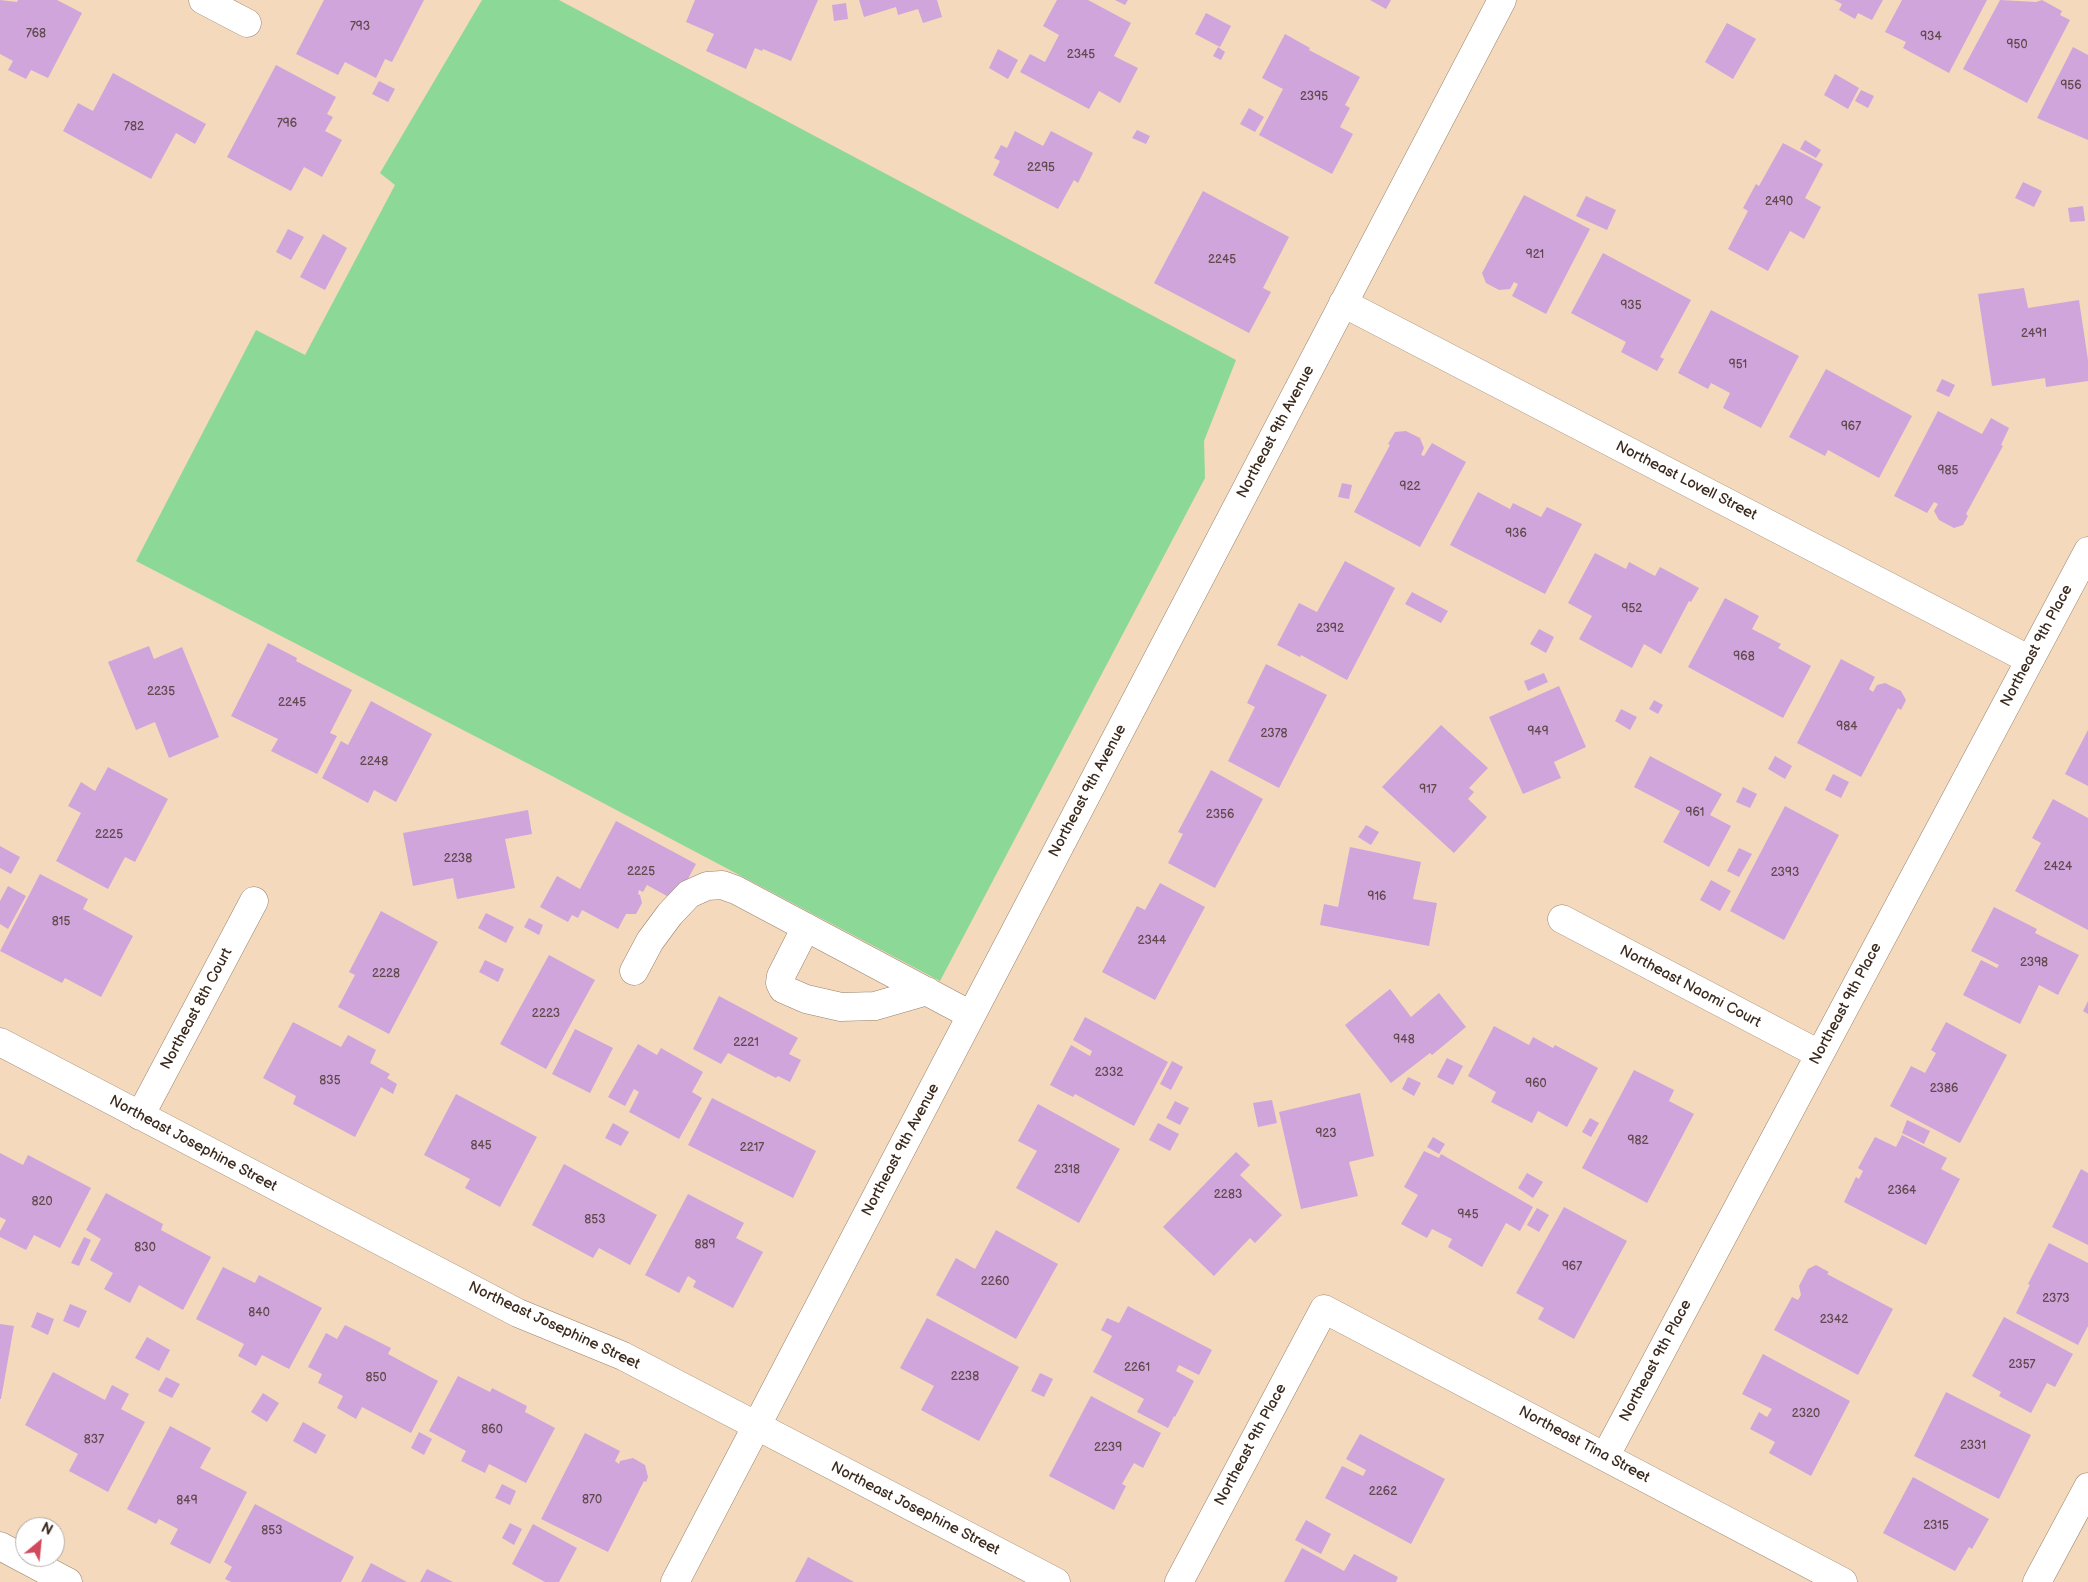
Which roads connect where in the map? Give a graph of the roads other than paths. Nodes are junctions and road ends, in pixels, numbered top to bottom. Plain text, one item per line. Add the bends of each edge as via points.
1 (203, 0) edge
2 (1502, 0) edge
3 (247, 23) dead end
4 (1343, 303) junction
5 (2088, 551) edge
6 (2030, 660) junction
7 (254, 901) dead end
8 (1562, 919) dead end
9 (806, 927) junction
10 (634, 971) dead end
11 (927, 991) junction
12 (972, 1015) junction
13 (0, 1042) edge
14 (1820, 1054) junction
15 (140, 1116) junction
16 (1324, 1309) joint
17 (756, 1427) junction
18 (1605, 1457) junction
19 (2088, 1487) edge
20 (0, 1546) edge
21 (68, 1582) edge
22 (675, 1582) edge
23 (1056, 1582) edge
24 (1178, 1582) edge
25 (1843, 1582) edge
26 (2037, 1582) edge

1 - 3 street
2 - 4 street, Northeast 9th Avenue
4 - 6 street, Northeast Lovell Street
4 - 12 street, Northeast 9th Avenue
5 - 6 street, Northeast 9th Place
6 - 14 street, Northeast 9th Place
7 - 15 street, Northeast 8th Court
8 - 14 street, Northeast Naomi Court
9 - 10 street via 736,890 722,885 707,886 689,894 670,914
9 - 11 street
9 - 11 street via 781,976 783,989 806,999 841,1007 875,1006
11 - 12 street
12 - 17 street, Northeast 9th Avenue
13 - 15 street, Northeast Josephine Street
14 - 18 street, Northeast 9th Place
15 - 17 street, Northeast Josephine Street via 518,1313 623,1356
16 - 18 street, Northeast Tina Street
16 - 24 street, Northeast 9th Place
17 - 22 street, Northeast 9th Avenue
17 - 23 street, Northeast Josephine Street
18 - 25 street, Northeast Tina Street
19 - 26 street
20 - 21 street

